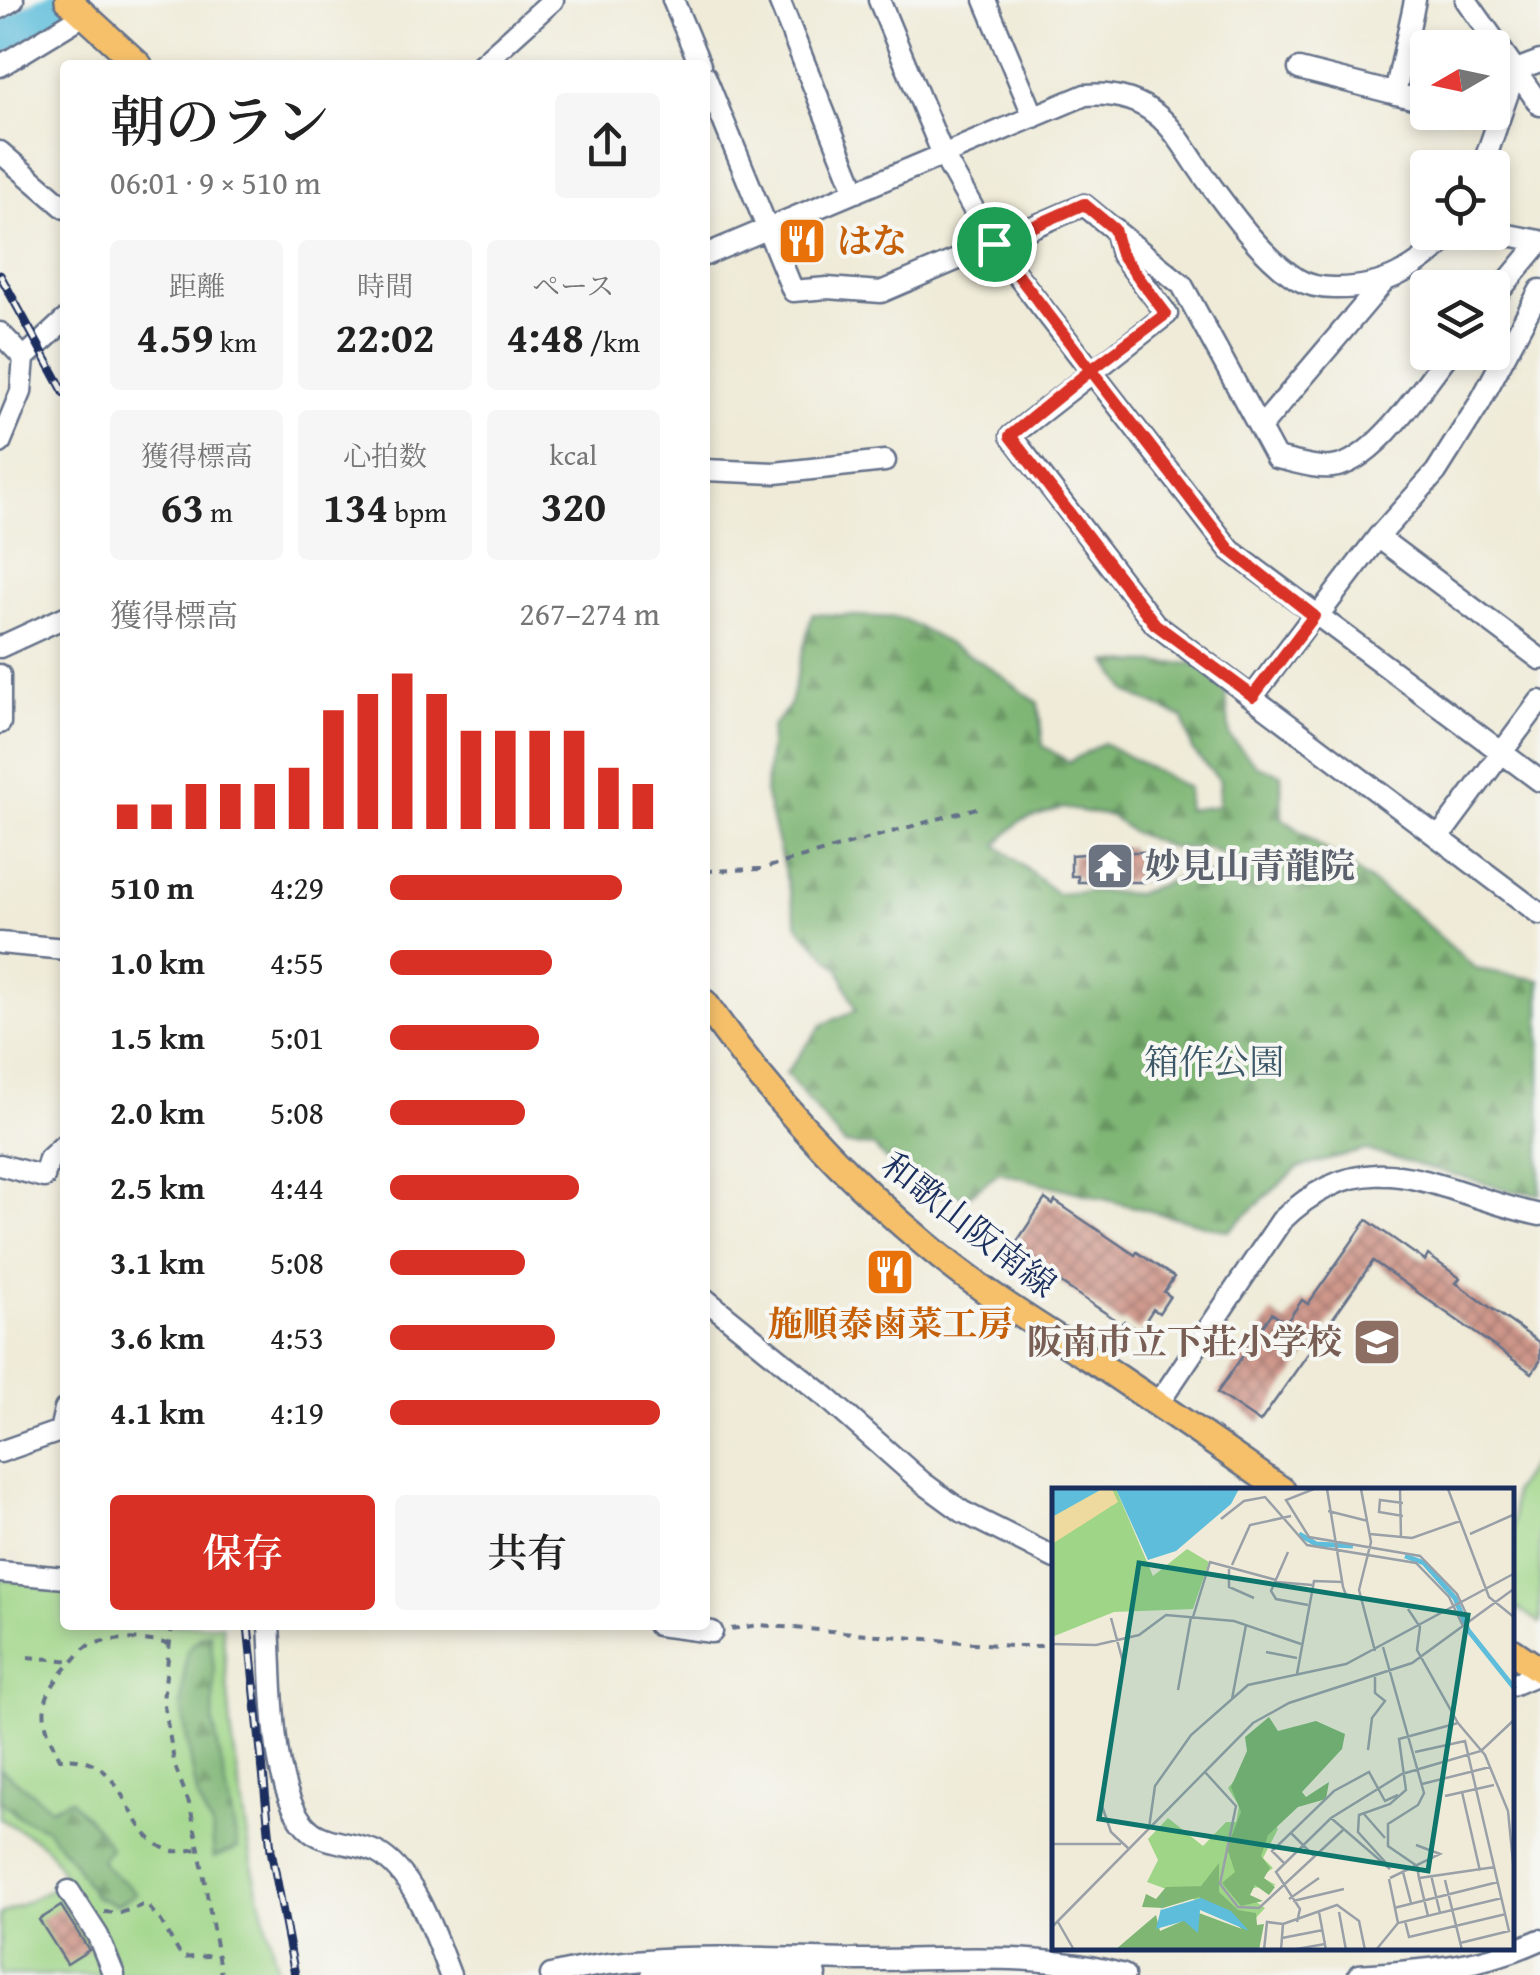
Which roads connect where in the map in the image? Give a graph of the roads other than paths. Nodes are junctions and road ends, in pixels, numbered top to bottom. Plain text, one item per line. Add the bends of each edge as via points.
1 (13, 0) edge
2 (553, 0) edge
3 (673, 0) edge
4 (779, 0) edge
5 (879, 0) edge
6 (985, 0) edge
7 (1416, 0) edge
8 (1466, 0) edge
9 (0, 8) edge
10 (76, 8) edge
11 (133, 60) edge
12 (487, 60) edge
13 (698, 60) edge
14 (1540, 60) edge
15 (0, 66) edge
16 (1299, 69) dead end
17 (1516, 70) junction
18 (710, 88) edge
19 (1394, 94) junction
20 (1410, 98) edge
21 (1540, 104) edge
22 (1034, 117) junction
23 (1488, 150) edge
24 (0, 152) edge
25 (943, 155) junction
26 (856, 192) junction
27 (60, 204) edge
28 (770, 228) junction
29 (1114, 229) junction
30 (1510, 236) edge
31 (1540, 242) edge
32 (994, 244) junction
33 (1436, 250) edge
34 (710, 253) edge
35 (1510, 278) edge
36 (1382, 284) junction
37 (1540, 290) edge
38 (60, 325) edge
39 (0, 333) edge
40 (24, 358) junction
41 (1091, 370) junction
42 (1435, 370) edge
43 (1260, 428) junction
44 (0, 443) edge
45 (886, 460) dead end
46 (710, 470) edge
47 (1378, 537) junction
48 (1315, 616) junction
49 (60, 619) edge
50 (0, 648) edge
51 (1540, 659) edge
52 (0, 675) edge
53 (1253, 696) junction
54 (1540, 700) edge
55 (0, 724) edge
56 (1501, 752) junction
57 (1540, 781) edge
58 (1439, 837) junction
59 (1540, 914) edge
60 (0, 943) edge
61 (60, 948) edge
62 (710, 1010) edge
63 (60, 1149) edge
64 (0, 1165) edge
65 (1540, 1215) edge
66 (710, 1309) edge
67 (1158, 1404) junction
68 (60, 1430) edge
69 (0, 1452) edge
70 (1279, 1488) edge
71 (1052, 1556) edge
72 (0, 1572) edge
73 (60, 1578) edge
74 (269, 1630) edge
75 (697, 1630) edge
76 (712, 1632) road end
77 (1515, 1653) edge
78 (1540, 1672) edge
79 (1515, 1684) edge
80 (69, 1891) dead end
81 (1540, 1940) edge
82 (114, 1975) edge
83 (450, 1975) edge
84 (551, 1975) edge
85 (652, 1975) edge
86 (816, 1975) edge
87 (1124, 1975) edge
88 (1360, 1975) edge

1 - 9 street
2 - 12 street
3 - 13 street
4 - 26 street
5 - 25 street
6 - 22 street
7 - 19 street
8 - 17 street
10 - 11 main road
10 - 15 street
14 - 17 street
16 - 19 street
17 - 21 street
17 - 23 street
18 - 28 street
19 - 20 street
22 - 25 street
22 - 36 street via 1085,94 1137,102 1160,117 1232,214 1298,280 1322,288
24 - 27 street
25 - 26 street
25 - 32 street
26 - 28 street
28 - 32 street via 793,290 881,292
28 - 34 street
29 - 32 street via 1084,204
29 - 41 street via 1121,254 1166,314
29 - 43 street via 1182,284
30 - 31 street
31 - 35 street
32 - 41 street
33 - 36 street
36 - 43 street
37 - 47 street via 1436,472
38 - 40 street
39 - 40 street
40 - 44 street via 21,392
41 - 48 street via 1230,550
41 - 53 street via 1010,436 1155,624
42 - 43 street via 1374,445 1349,463 1329,468 1276,458
45 - 46 street via 775,473
47 - 48 street
47 - 51 street
48 - 53 street
48 - 56 street
49 - 50 street
52 - 55 street
53 - 58 street
54 - 56 street
56 - 57 street
56 - 58 street
58 - 59 street
60 - 61 street
62 - 67 main road, 和歌山阪南線 via 748,1065 832,1159 925,1245
63 - 64 street via 44,1177
65 - 67 street via 1406,1175 1335,1182 1281,1221
66 - 71 street via 963,1512
67 - 70 main road, 和歌山阪南線
68 - 69 street
72 - 73 street
74 - 83 street via 279,1770 290,1803 312,1832 377,1852 396,1867 423,1909
75 - 76 street
77 - 78 main road
78 - 79 street
80 - 82 street
81 - 88 street via 1462,1967
84 - 87 street via 662,1959 1019,1960
85 - 86 street

